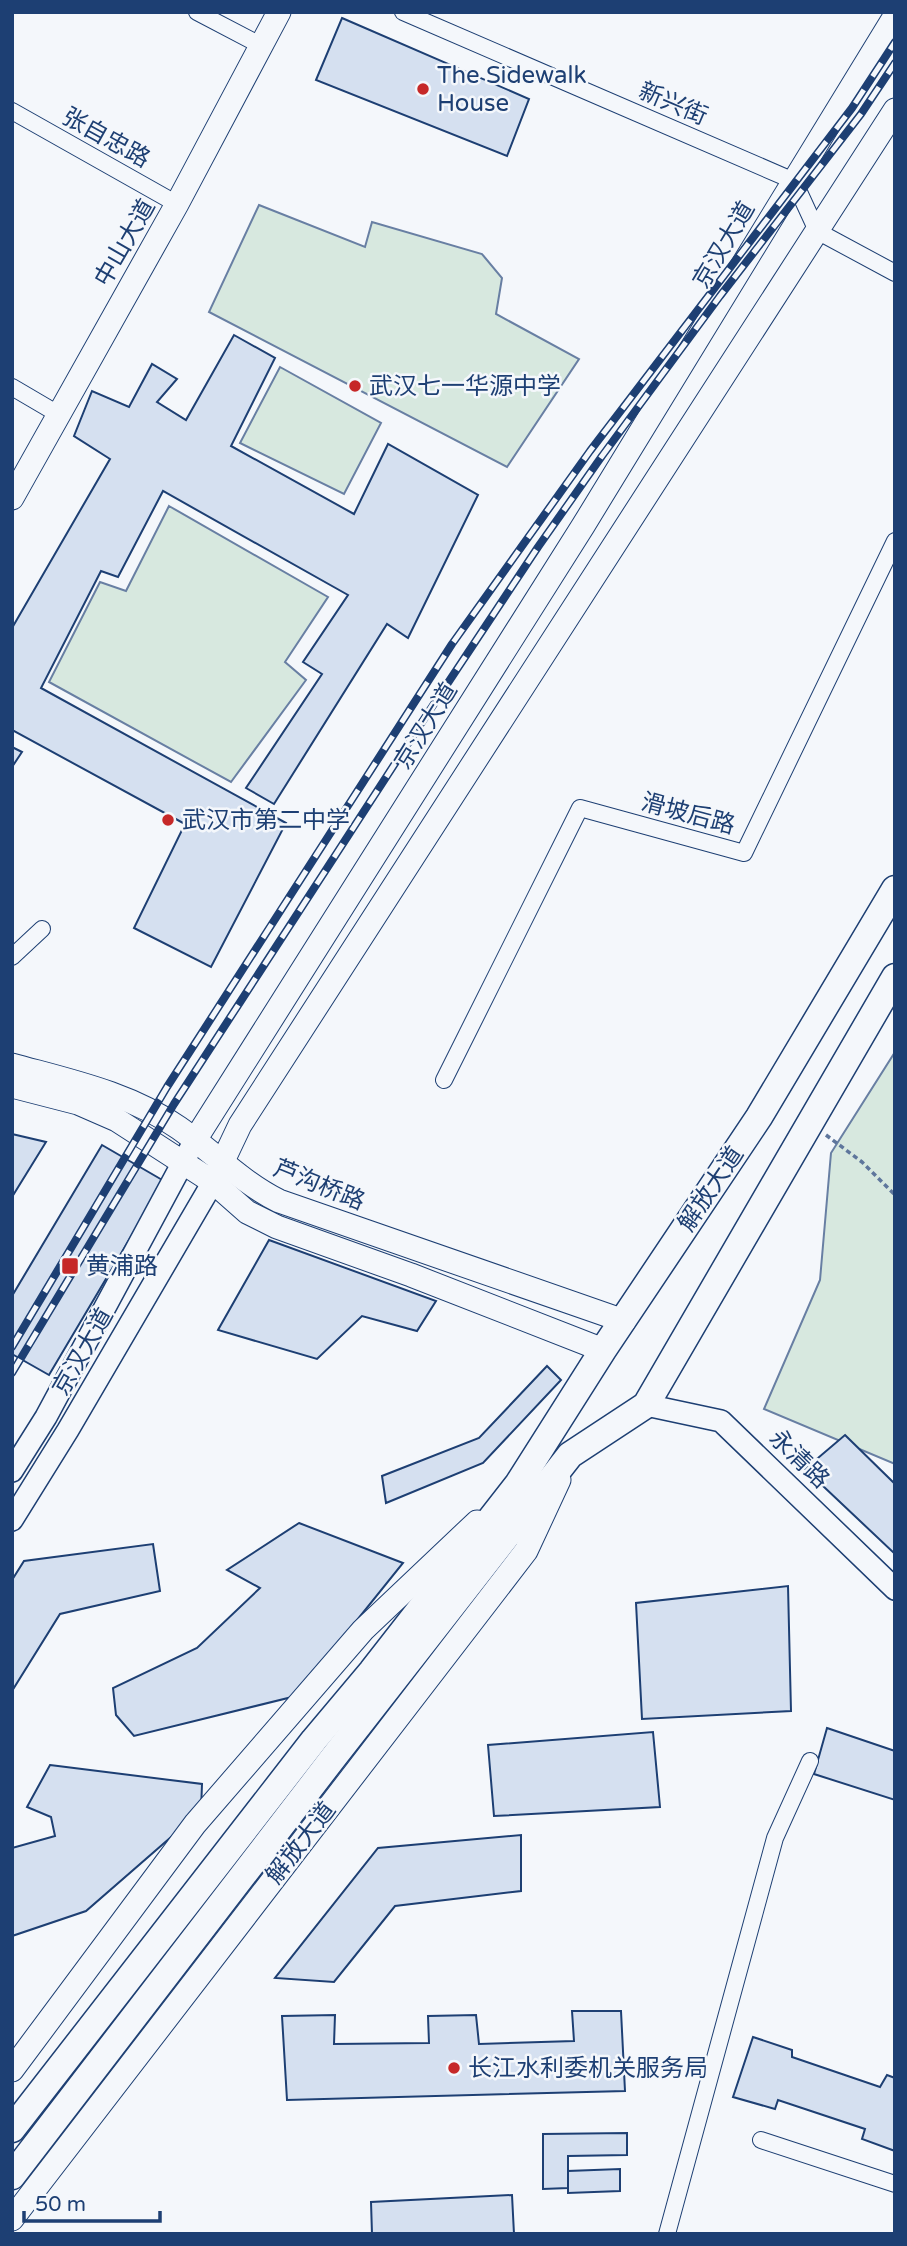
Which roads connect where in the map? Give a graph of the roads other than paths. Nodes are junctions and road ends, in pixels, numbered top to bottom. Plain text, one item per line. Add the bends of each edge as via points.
1 (197, 12) edge
2 (279, 12) edge
3 (403, 12) edge
4 (895, 16) edge
5 (262, 46) junction
6 (895, 110) edge
7 (12, 111) edge
8 (794, 181) junction
9 (177, 204) junction
10 (817, 230) junction
11 (895, 273) edge
12 (12, 387) edge
13 (58, 414) junction
14 (12, 498) edge
15 (895, 541) edge
16 (895, 888) edge
17 (42, 929) dead end
18 (12, 957) edge
19 (895, 977) edge
20 (12, 1065) edge
21 (444, 1080) dead end
22 (12, 1086) edge
23 (195, 1140) junction
24 (184, 1163) junction
25 (217, 1173) junction
26 (624, 1321) junction
27 (603, 1350) junction
28 (646, 1405) junction
29 (570, 1455) junction
30 (12, 1471) edge
31 (518, 1484) junction
32 (12, 1520) edge
33 (895, 1589) edge
34 (323, 1749) junction
35 (810, 1761) dead end
36 (12, 2070) edge
37 (12, 2129) edge
38 (761, 2140) dead end
39 (12, 2176) edge
40 (895, 2184) edge
41 (12, 2219) edge
42 (667, 2234) edge

1 - 5 street
2 - 5 main road, 中山大道
3 - 8 street, 新兴街
4 - 8 main road, 京汉大道
5 - 9 main road, 中山大道
6 - 10 main road, 京汉大道
7 - 9 street, 张自忠路
8 - 10 street
8 - 23 main road, 京汉大道 via 583,526
9 - 13 main road, 中山大道
10 - 11 street
10 - 25 main road, 京汉大道 via 240,1125
12 - 13 street
13 - 14 main road, 中山大道
15 - 21 street, 滑坡后路 via 744,853 579,808
16 - 26 main road, 解放大道 via 759,1117
17 - 18 street
19 - 28 main road, 解放大道
20 - 23 main road, 芦沟桥路 via 111,1092
22 - 24 main road, 芦沟桥路 via 78,1103 117,1120
23 - 24 street, 京汉大道
23 - 25 main road, 芦沟桥路
24 - 25 main road, 芦沟桥路
24 - 30 street, 京汉大道
25 - 26 main road, 芦沟桥路 via 299,1209
25 - 27 main road, 芦沟桥路 via 247,1212 277,1227
25 - 32 street, 京汉大道
26 - 27 main road, 解放大道
27 - 31 main road, 解放大道
28 - 29 main road, 解放大道
28 - 33 street, 永清路 via 721,1420
29 - 34 main road, 解放大道
29 - 41 main road, 解放大道 via 526,1551
31 - 34 main road, 解放大道 via 372,1671
31 - 36 main road, 解放大道 via 354,1640 195,1824
34 - 37 main road, 解放大道
34 - 39 main road, 解放大道
35 - 42 street via 775,1838
38 - 40 street

